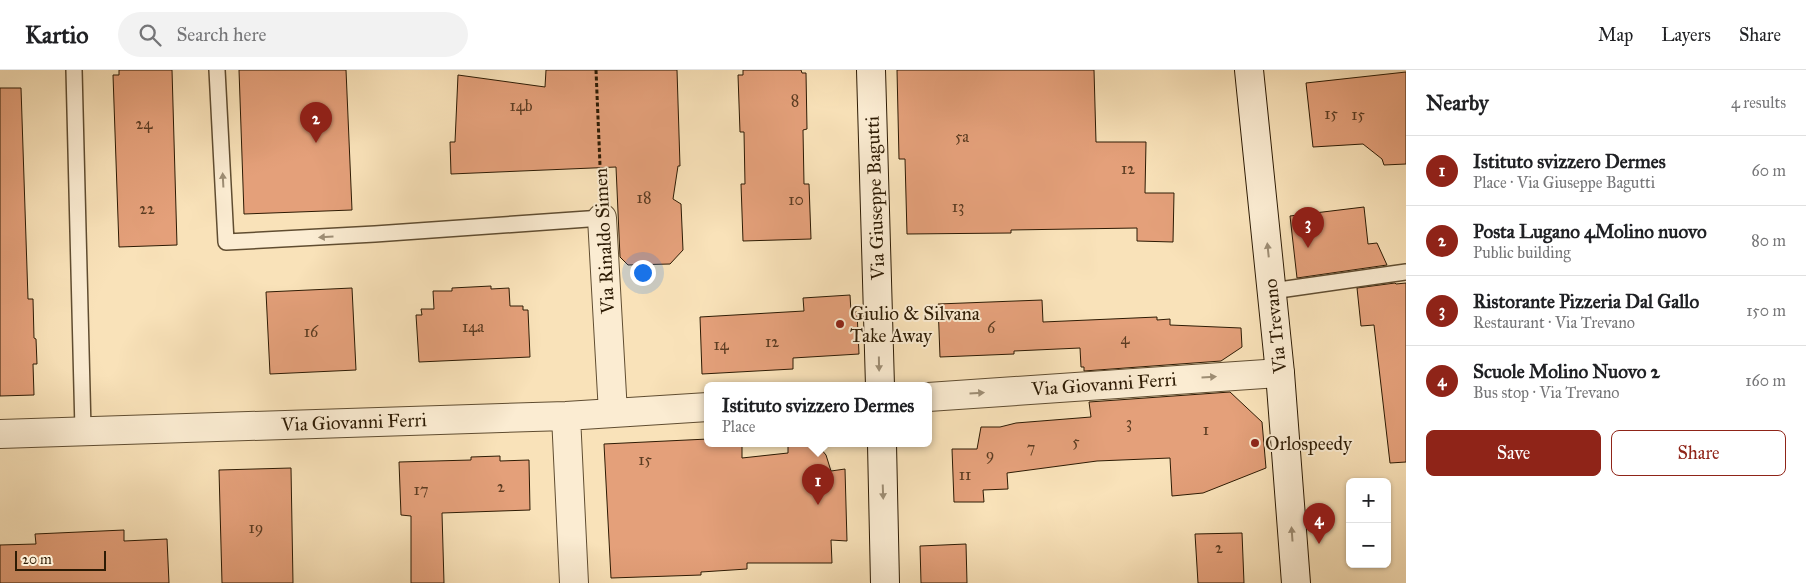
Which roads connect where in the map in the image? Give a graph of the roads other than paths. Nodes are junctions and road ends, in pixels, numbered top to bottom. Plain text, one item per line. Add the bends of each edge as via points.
1 (74, 70) edge
2 (217, 70) edge
3 (871, 70) edge
4 (1249, 70) edge
5 (602, 218) joint
6 (1406, 272) edge
7 (1272, 291) junction
8 (1280, 373) junction
9 (880, 382) edge
10 (932, 397) edge
11 (704, 408) edge
12 (613, 413) junction
13 (566, 416) junction
14 (83, 430) junction
15 (0, 434) edge
16 (882, 447) edge
17 (574, 583) edge
18 (885, 583) edge
19 (1296, 583) edge

1 - 14 lane
5 -> 2 lane via 226,242
3 -> 9 street, Via Giuseppe Bagutti
7 -> 4 street, Via Trevano
5 - 12 street, Via Rinaldo Simen
6 - 7 lane
7 - 8 street, Via Trevano
10 -> 8 street, Via Giovanni Ferri
19 -> 8 street, Via Trevano
11 - 12 street, Via Giovanni Ferri
12 - 13 street, Via Giovanni Ferri
13 - 14 street, Via Giovanni Ferri
13 - 17 street
14 - 15 street, Via Giovanni Ferri
16 -> 18 street

